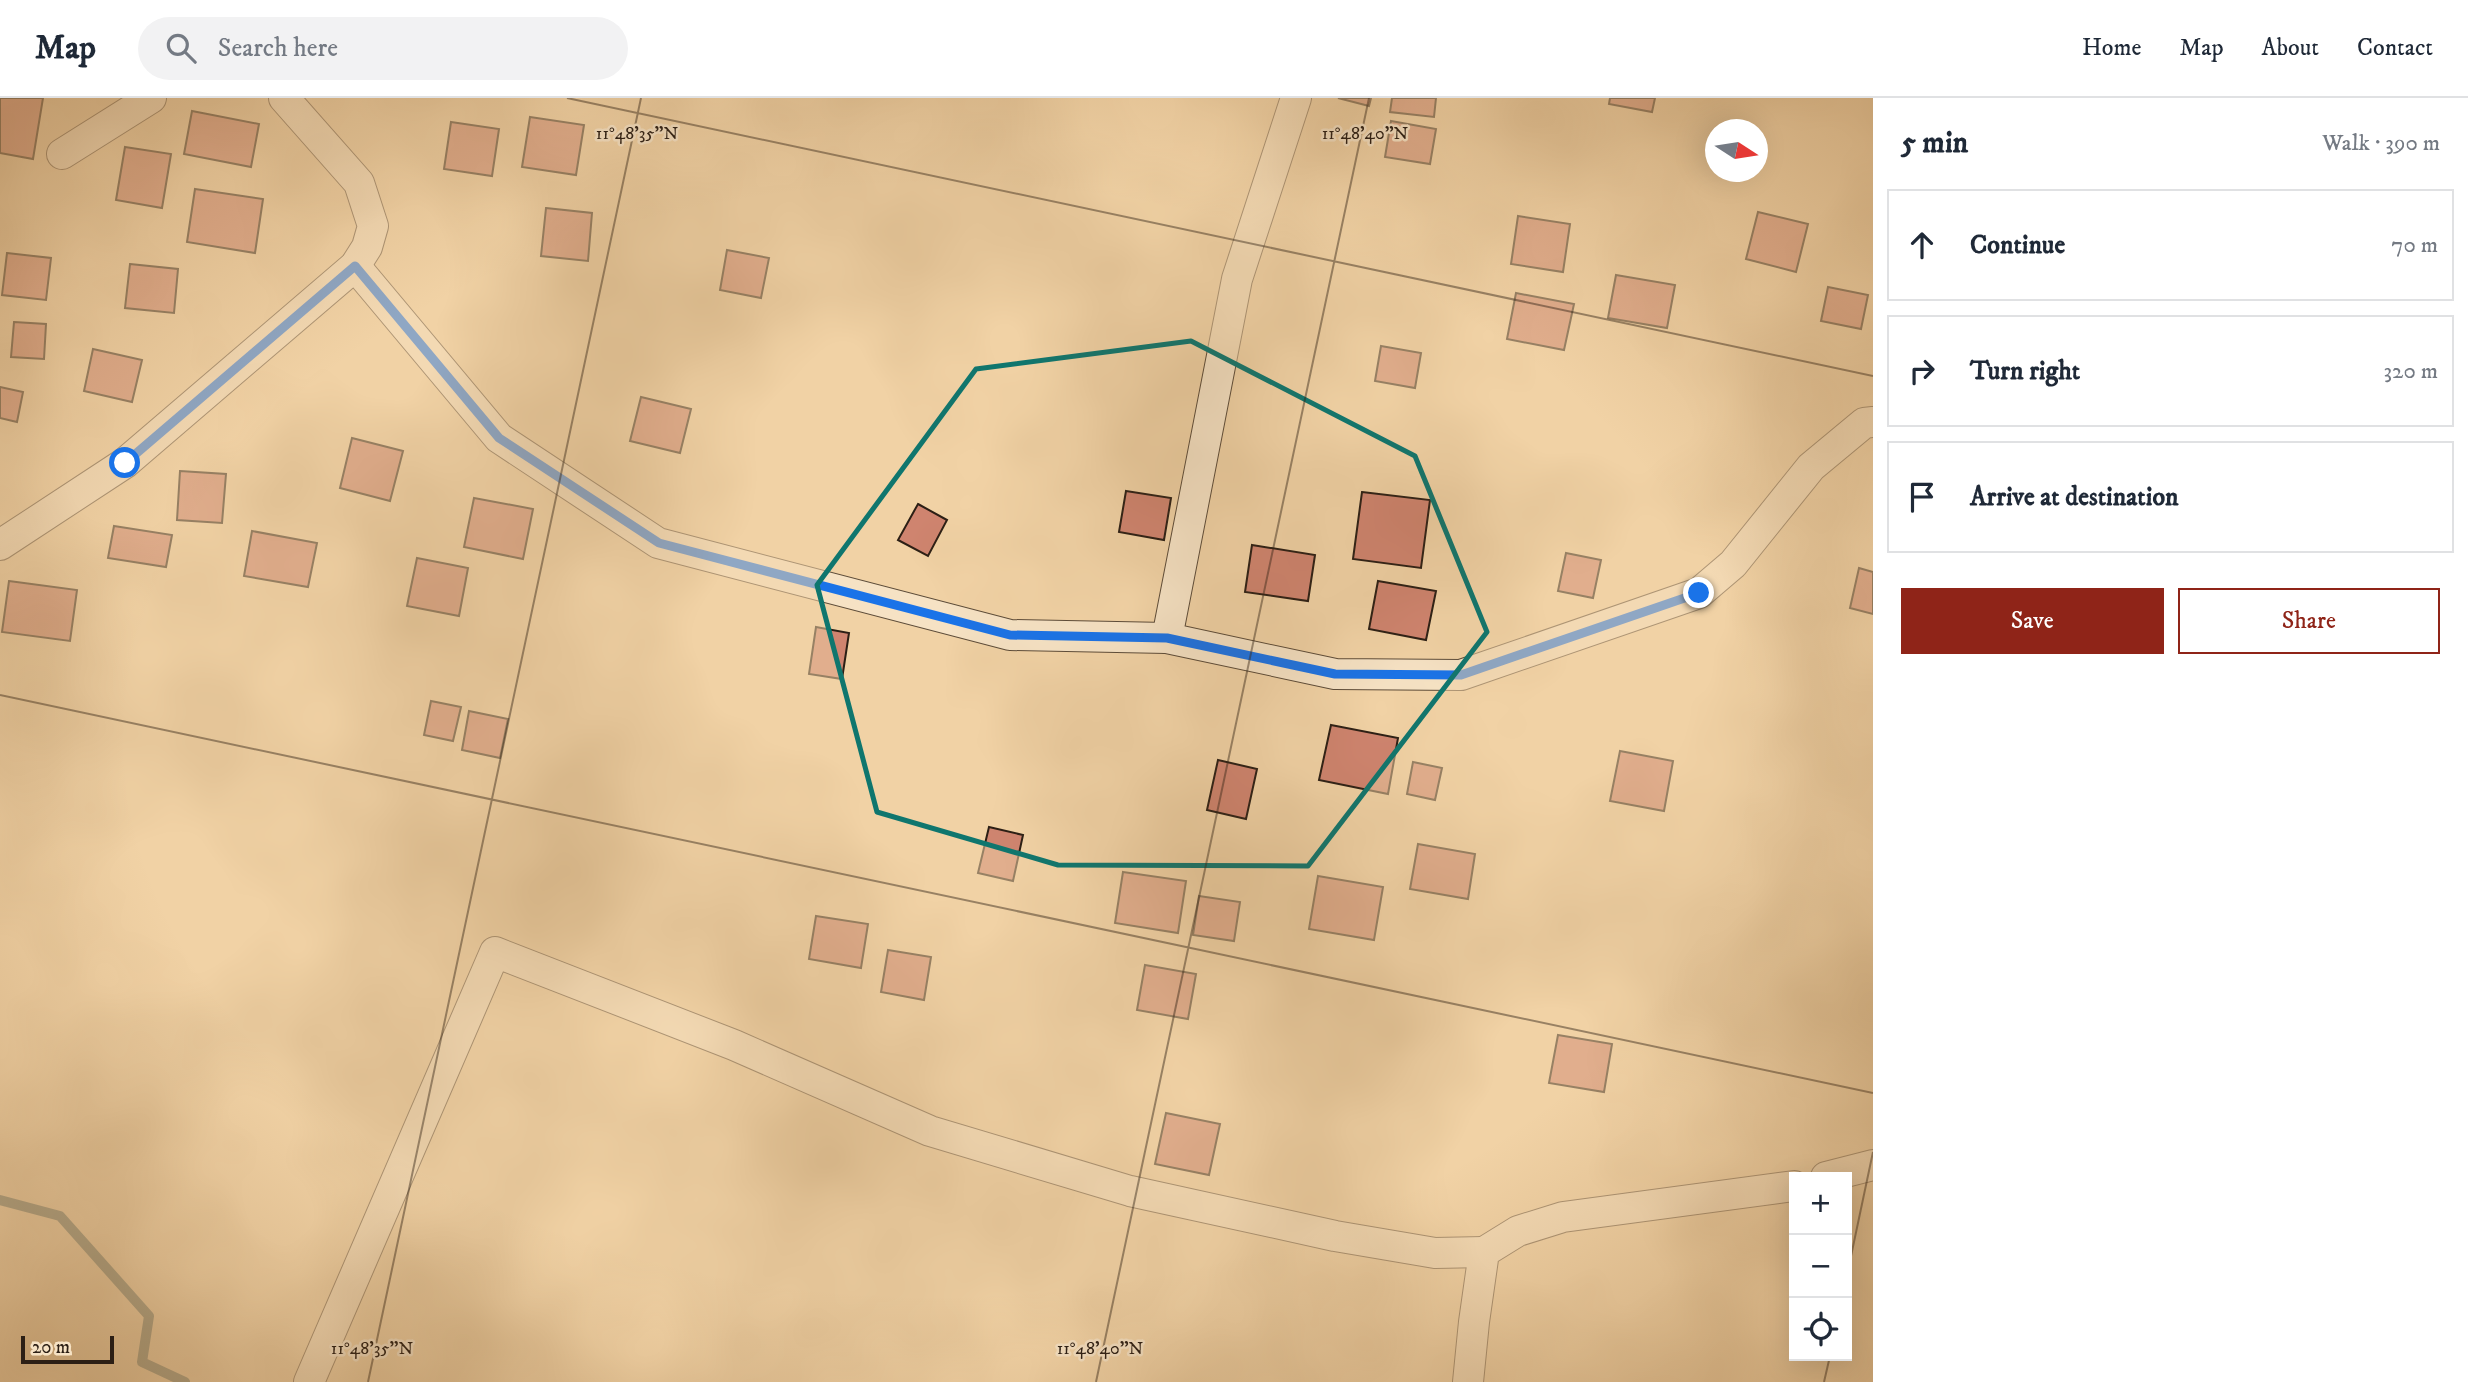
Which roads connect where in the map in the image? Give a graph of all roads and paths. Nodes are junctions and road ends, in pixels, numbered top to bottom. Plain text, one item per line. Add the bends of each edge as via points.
1 (151, 98) edge
2 (284, 98) edge
3 (1296, 98) edge
4 (62, 154) dead end
5 (355, 266) junction
6 (1873, 422) edge
7 (0, 545) edge
8 (1167, 638) junction
9 (1873, 1165) edge
10 (1846, 1172) edge
11 (1789, 1187) edge
12 (1484, 1252) junction
13 (309, 1382) edge
14 (1468, 1382) edge

1 - 4 street
2 - 5 street via 359,183 373,226
3 - 8 street via 1237,279
5 - 7 street via 125,463
5 - 8 street via 499,438 659,543 1010,635
6 - 8 street via 1864,423 1811,467 1733,564 1699,593 1461,675 1335,674
9 - 10 street
11 - 12 street via 1563,1217 1518,1231
12 - 13 street via 1435,1253 1335,1236 1130,1191 930,1131 734,1045 495,952
12 - 14 street

